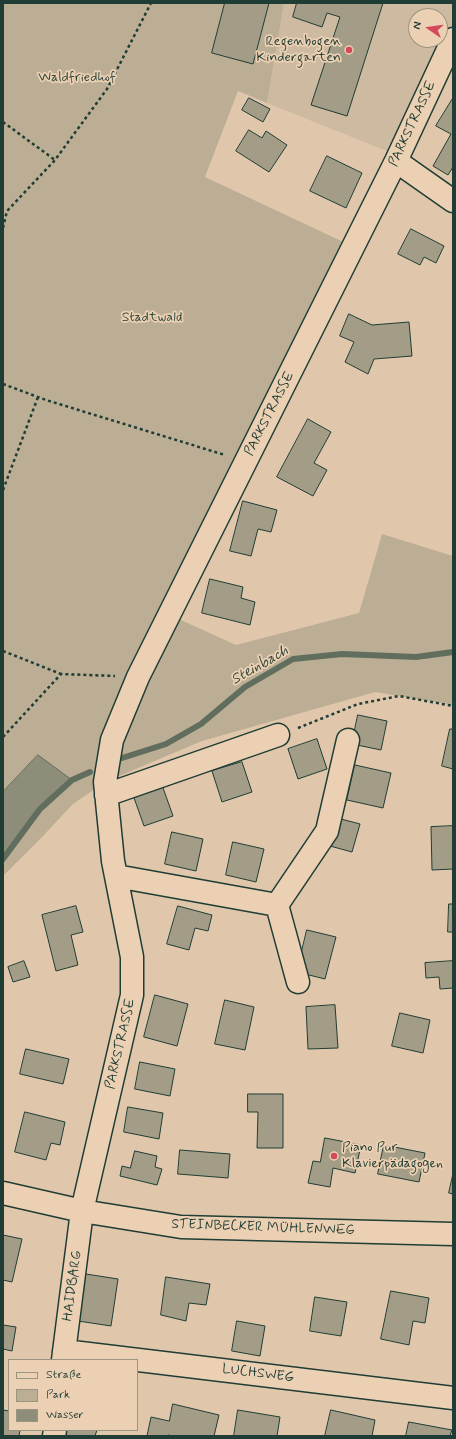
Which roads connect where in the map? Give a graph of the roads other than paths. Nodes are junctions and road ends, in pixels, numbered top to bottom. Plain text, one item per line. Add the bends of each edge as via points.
1 (453, 39) edge
2 (396, 161) junction
3 (453, 201) edge
4 (278, 735) road end
5 (348, 740) dead end
6 (106, 795) junction
7 (116, 876) junction
8 (277, 905) junction
9 (298, 982) dead end
10 (3, 1193) edge
11 (82, 1211) junction
12 (453, 1234) edge
13 (63, 1355) edge
14 (99, 1359) edge
15 (138, 1363) edge
16 (453, 1398) edge

1 - 2 street, PARKSTRASSE
2 - 3 street
2 - 6 street, PARKSTRASSE via 138,677 112,740 105,782
4 - 6 street
5 - 8 street via 327,831
6 - 7 street, PARKSTRASSE
7 - 8 street
7 - 11 street, PARKSTRASSE via 132,957 132,995
8 - 9 street
10 - 11 street, STEINBECKER MÜHLENWEG
11 - 12 street, STEINBECKER MÜHLENWEG via 182,1227
11 - 13 street, HAIDBARG
13 - 14 street, LUCHSWEG
15 - 16 street, LUCHSWEG

